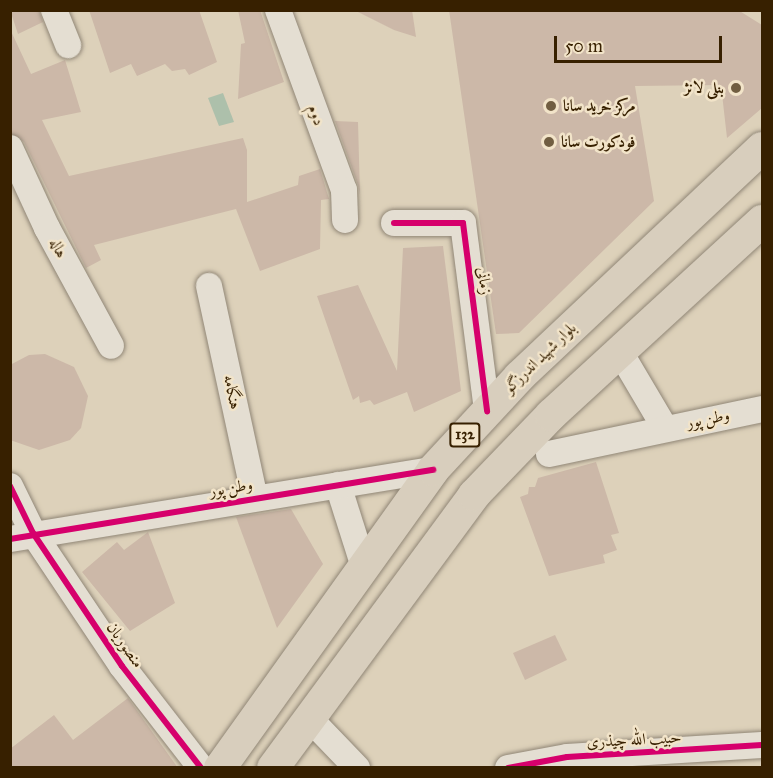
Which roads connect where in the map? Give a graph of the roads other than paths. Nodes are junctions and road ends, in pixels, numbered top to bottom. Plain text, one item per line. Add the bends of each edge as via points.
1 (54, 10) edge
2 (278, 10) edge
3 (68, 45) dead end
4 (10, 148) edge
5 (762, 148) edge
6 (345, 220) dead end
7 (762, 221) edge
8 (394, 223) dead end
9 (209, 286) dead end
10 (111, 346) dead end
11 (620, 352) junction
12 (762, 409) edge
13 (487, 411) junction
14 (664, 428) junction
15 (549, 454) dead end
16 (433, 470) junction
17 (338, 485) junction
18 (10, 486) edge
19 (255, 498) junction
20 (22, 536) edge
21 (364, 567) junction
22 (310, 718) junction
23 (762, 745) edge
24 (201, 768) edge
25 (220, 768) edge
26 (273, 768) edge
27 (357, 768) edge
28 (508, 768) edge

1 - 3 street
2 - 6 street, دوم via 344,190
4 - 10 street, هاله via 46,228
5 - 13 main road, بلوار شهید اندرزگو / 132
7 - 11 main road
8 - 13 street, زمانی via 463,223
9 - 19 street, هنگامه
11 - 14 street
11 - 22 main road via 551,415 474,495
12 - 14 street, وطن پور
13 - 16 main road, بلوار شهید اندرزگو / 132
14 - 15 street, وطن پور
16 - 17 street, وطن پور
16 - 21 main road, بلوار شهید اندرزگو / 132
17 - 19 street, وطن پور
17 - 21 street
18 - 20 street, منصوریان
19 - 20 street, وطن پور
20 - 24 street, منصوریان
21 - 25 main road, بلوار شهید اندرزگو / 132
22 - 26 main road
22 - 27 street
23 - 28 street, حبیب الله چیذری via 567,757

